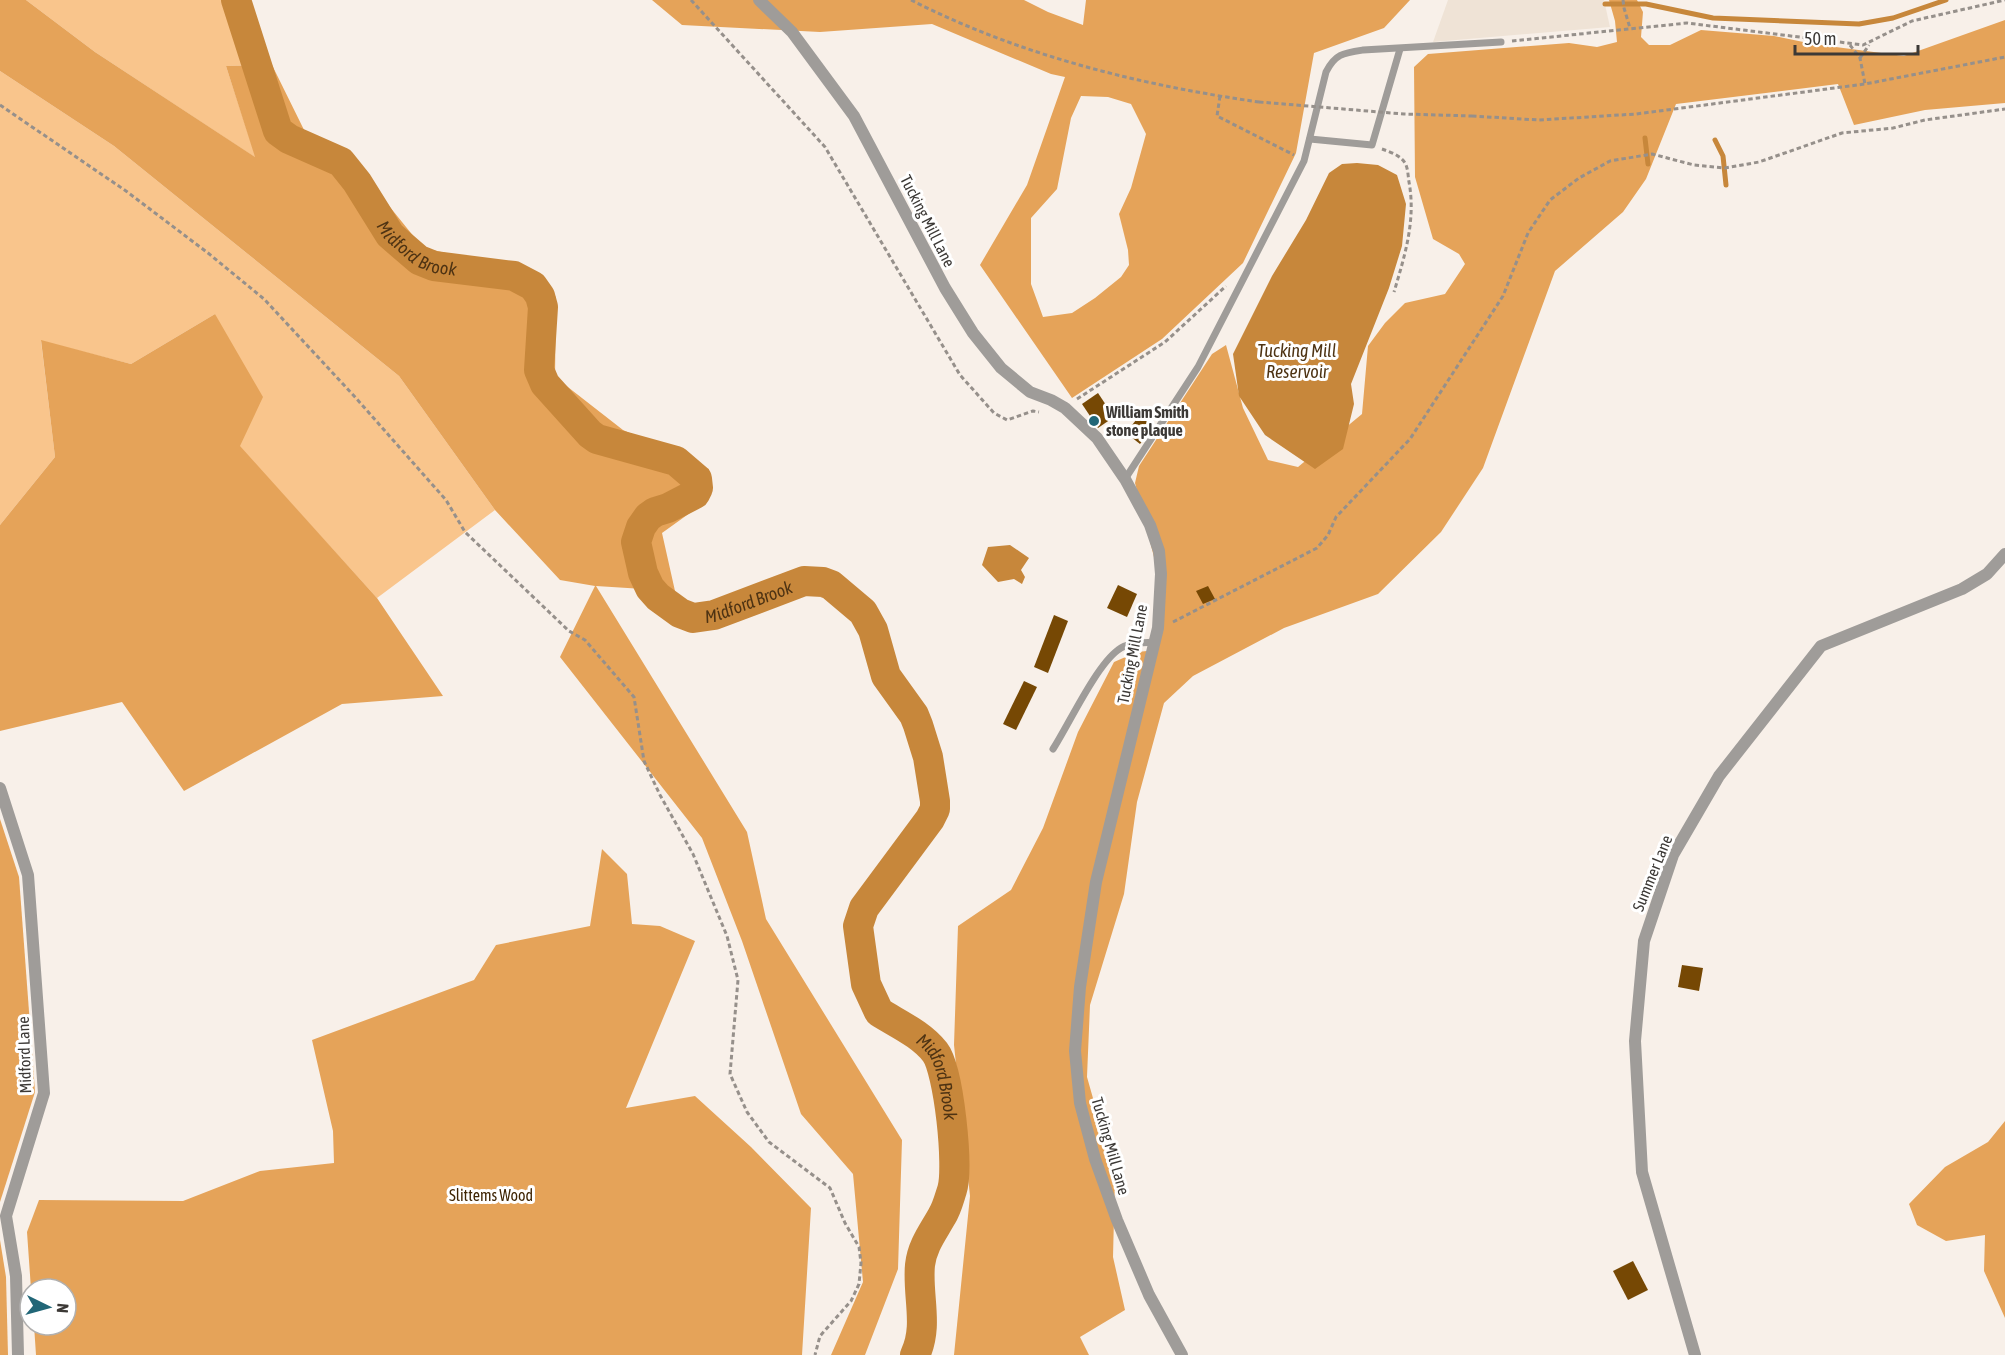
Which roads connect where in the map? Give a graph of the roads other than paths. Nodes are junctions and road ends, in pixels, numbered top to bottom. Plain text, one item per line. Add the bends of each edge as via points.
1 (759, 0) edge
2 (1502, 42) road end
3 (1400, 49) junction
4 (1310, 140) junction
5 (1125, 479) junction
6 (2005, 554) edge
7 (1155, 642) junction
8 (1053, 749) dead end
9 (0, 788) edge
10 (18, 1355) edge
11 (1182, 1355) edge
12 (1695, 1355) edge

1 - 5 street, Tucking Mill Lane via 792,32 854,116 973,333 1001,369 1030,392 1065,408 1097,438
2 - 3 lane
3 - 4 lane via 1349,52 1333,59 1326,72
3 - 4 lane via 1372,145
4 - 5 lane via 1304,161 1198,367
5 - 7 street, Tucking Mill Lane via 1159,551 1161,574
6 - 12 street, Summer Lane via 1987,574 1962,589 1821,646 1719,776 1673,855 1644,941 1635,1041 1642,1172
7 - 8 lane via 1133,643 1119,649 1103,665
7 - 11 street, Tucking Mill Lane via 1096,882 1075,1051 1080,1103 1095,1159 1149,1295
9 - 10 street, Midford Lane via 28,875 44,1093 6,1216 16,1276

